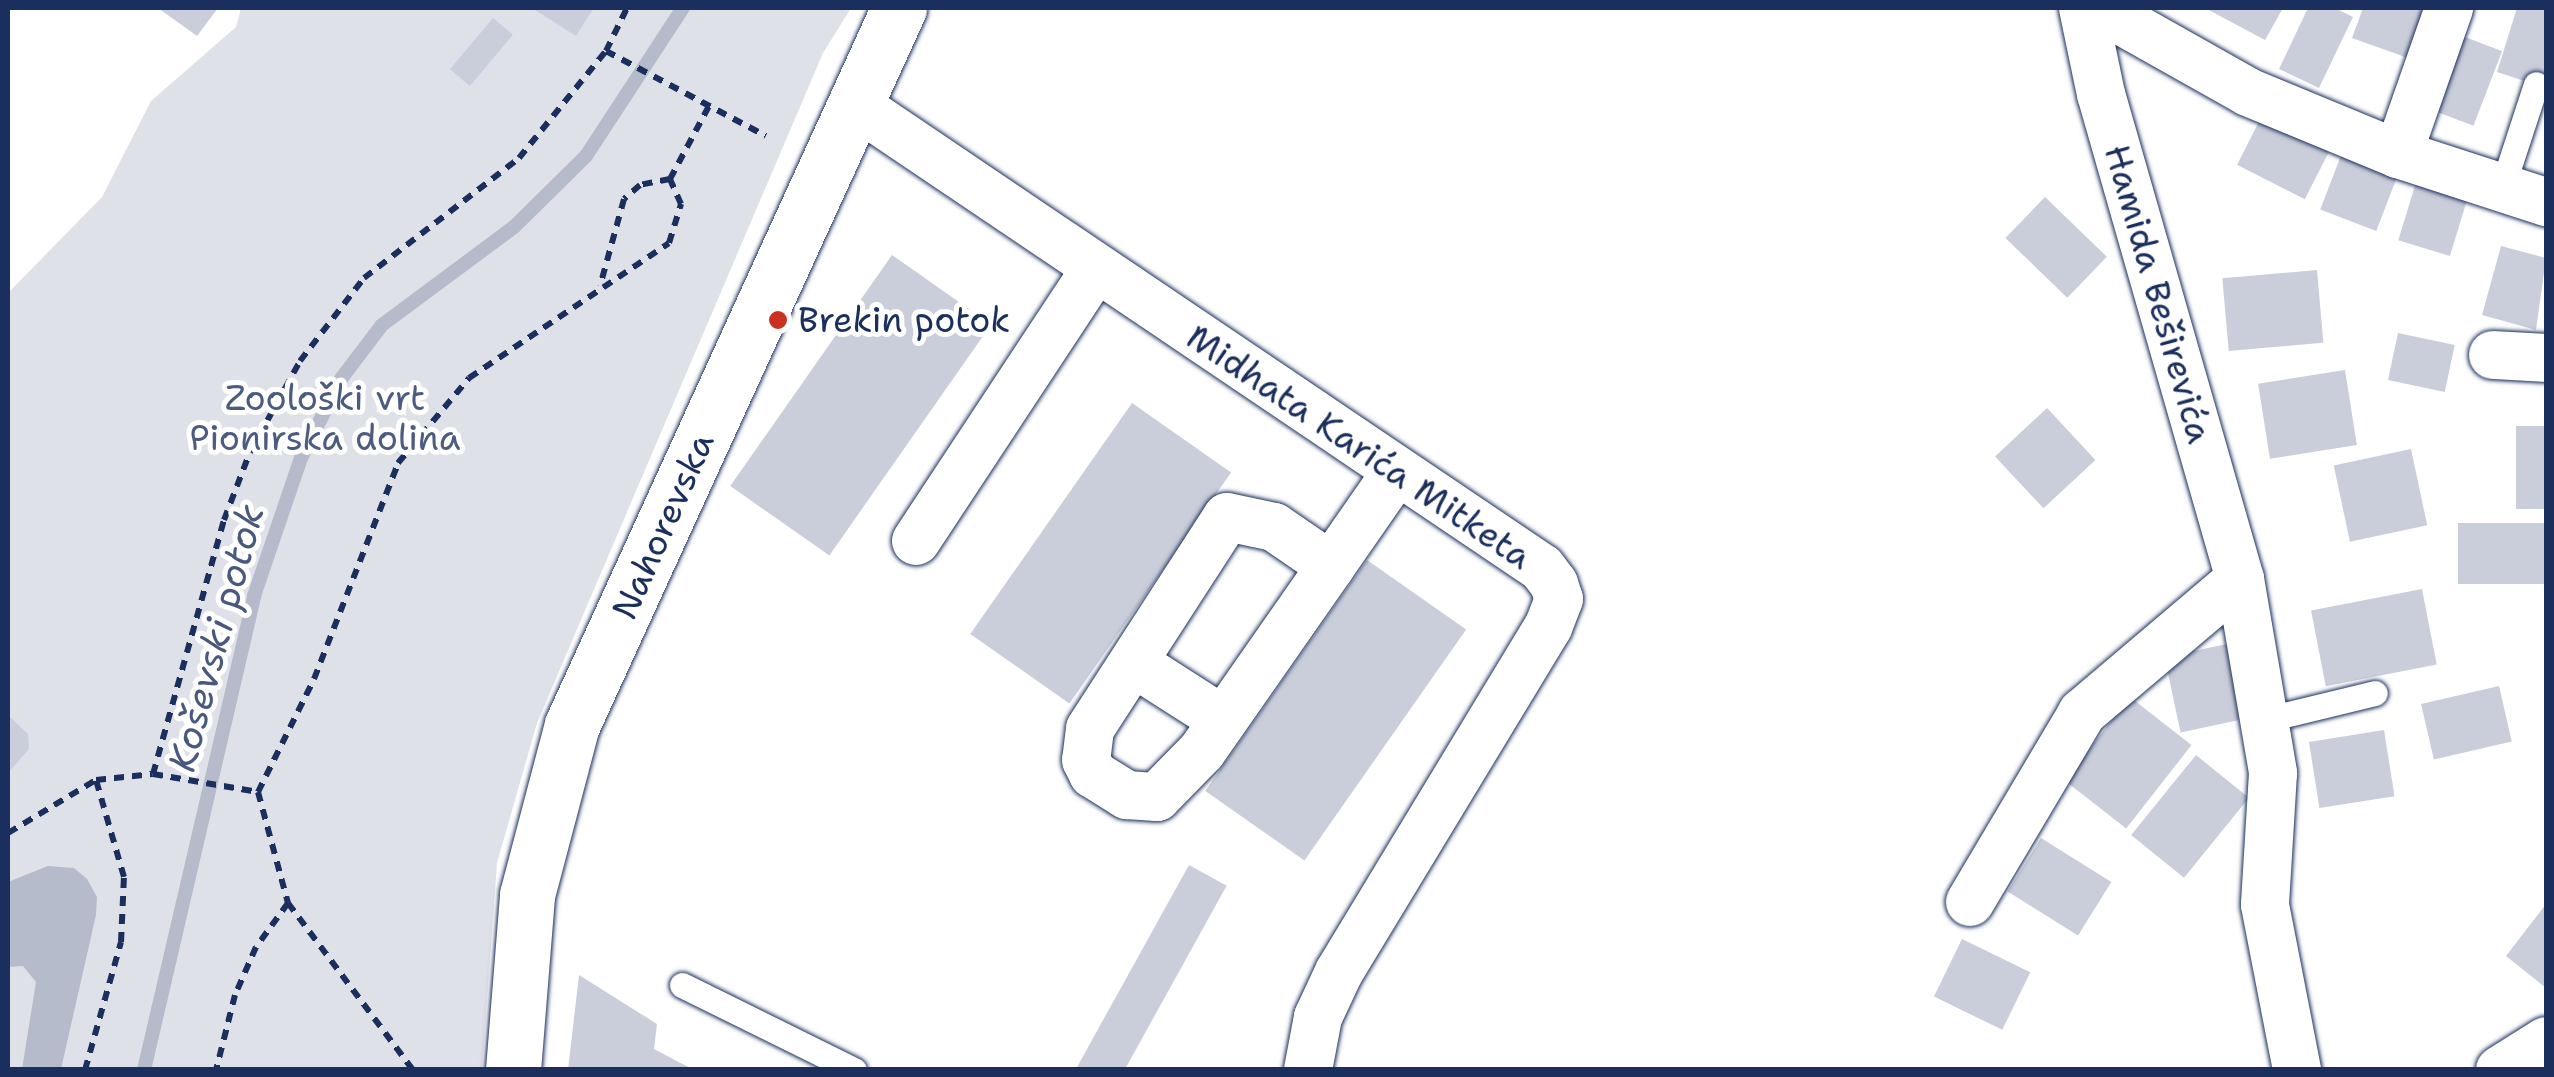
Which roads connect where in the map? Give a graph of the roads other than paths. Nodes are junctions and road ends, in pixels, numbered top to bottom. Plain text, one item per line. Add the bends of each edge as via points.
1 (898, 8) edge
2 (2083, 8) edge
3 (2099, 8) edge
4 (2449, 8) edge
5 (2536, 84) dead end
6 (853, 104) junction
7 (2398, 154) junction
8 (2503, 185) junction
9 (2546, 202) edge
10 (1094, 271) junction
11 (2493, 355) dead end
12 (2546, 358) edge
13 (1395, 474) junction
14 (916, 541) dead end
15 (1331, 566) junction
16 (2240, 578) junction
17 (1134, 663) junction
18 (2375, 693) dead end
19 (1223, 720) junction
20 (2264, 720) junction
21 (1970, 902) dead end
22 (682, 985) dead end
23 (2546, 1041) edge
24 (514, 1070) edge
25 (854, 1070) edge
26 (1308, 1070) edge
27 (2296, 1070) edge
28 (2500, 1070) edge

1 - 6 street, Nahorevska
2 - 16 street, Hamida Beširevića via 2104,108
3 - 7 street via 2248,92
4 - 7 street
5 - 8 lane
6 - 10 street, Midhata Karića Mitketa
6 - 24 street, Nahorevska via 572,725 527,895
7 - 8 street
8 - 9 street
10 - 13 street, Midhata Karića Mitketa
10 - 14 street
11 - 12 street
13 - 15 street
13 - 26 street, Midhata Karića Mitketa via 1542,568 1559,600 1339,972 1318,1017
15 - 17 street via 1274,526 1240,514 1227,517
15 - 19 street
16 - 20 street, Hamida Beširevića
16 - 21 street via 2082,714
17 - 19 street
17 - 19 street via 1090,729 1086,760 1107,784 1127,795 1157,797
18 - 20 lane
20 - 27 street, Hamida Beširevića via 2273,773 2265,906
22 - 25 lane
23 - 28 street

